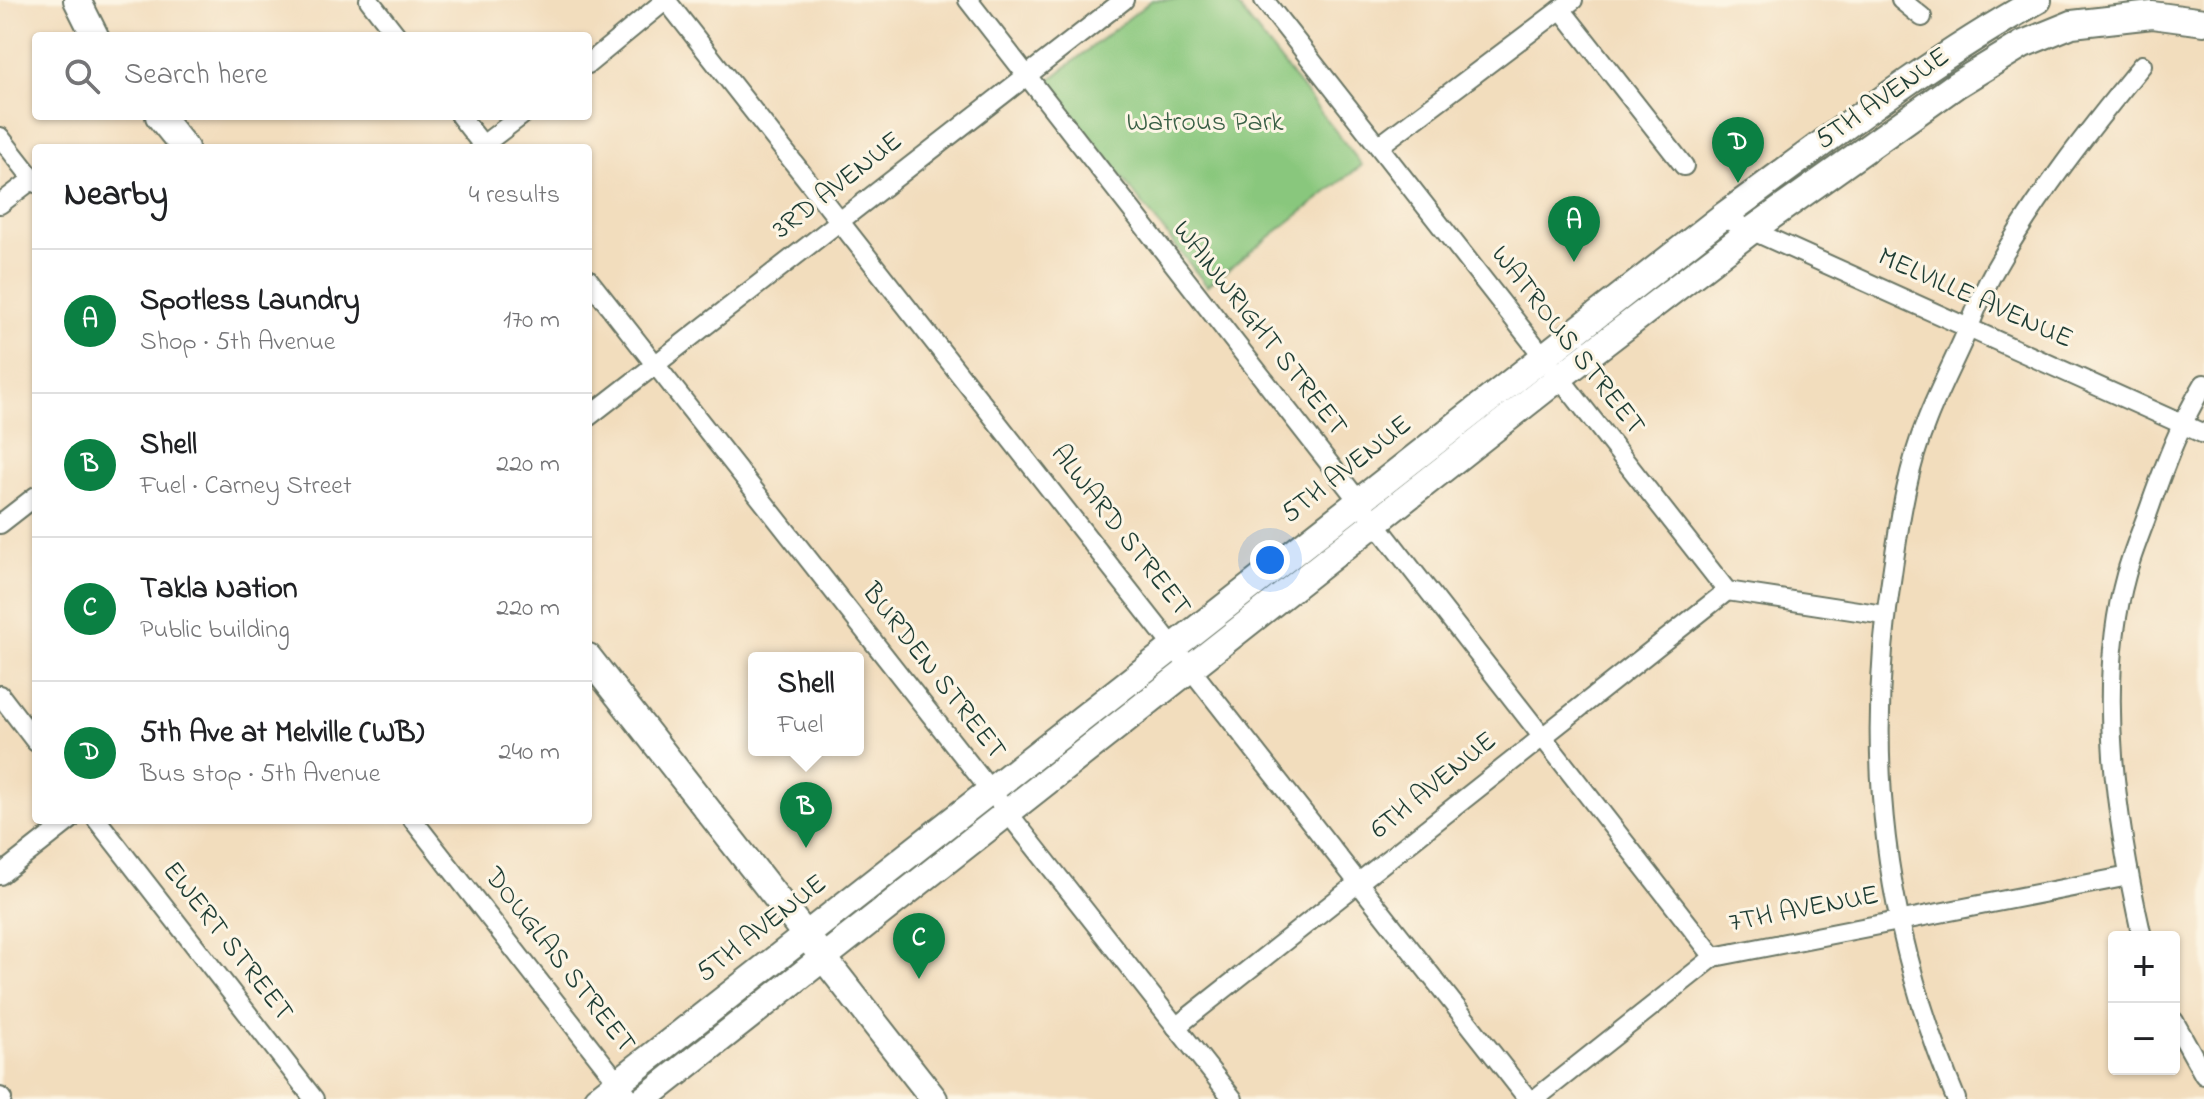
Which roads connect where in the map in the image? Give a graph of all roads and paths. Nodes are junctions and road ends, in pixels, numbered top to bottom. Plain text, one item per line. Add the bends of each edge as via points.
1 (77, 0) edge
2 (369, 0) edge
3 (666, 0) edge
4 (968, 0) edge
5 (1124, 0) edge
6 (1264, 0) edge
7 (1901, 0) edge
8 (2038, 0) edge
9 (1567, 5) edge
10 (1922, 17) dead end
11 (2204, 22) edge
12 (93, 32) edge
13 (394, 32) edge
14 (592, 61) edge
15 (2142, 65) dead end
16 (1027, 75) junction
17 (162, 120) edge
18 (463, 120) edge
19 (516, 120) edge
20 (0, 137) edge
21 (182, 144) edge
22 (480, 144) edge
23 (486, 144) edge
24 (1379, 146) junction
25 (1684, 166) dead end
26 (32, 178) edge
27 (32, 182) edge
28 (0, 204) edge
29 (1722, 217) junction
30 (840, 221) junction
31 (1752, 230) junction
32 (592, 284) edge
33 (1969, 327) junction
34 (655, 365) junction
35 (1551, 368) junction
36 (2204, 384) edge
37 (592, 414) edge
38 (2180, 423) junction
39 (2204, 434) edge
40 (32, 499) edge
41 (1366, 512) junction
42 (0, 524) edge
43 (1727, 591) junction
44 (1884, 615) junction
45 (1174, 645) junction
46 (592, 662) edge
47 (1192, 667) junction
48 (0, 695) edge
49 (32, 737) edge
50 (1541, 737) junction
51 (991, 790) junction
52 (1008, 813) junction
53 (65, 824) edge
54 (100, 824) edge
55 (416, 824) edge
56 (0, 875) edge
57 (2129, 876) junction
58 (1359, 882) junction
59 (1898, 920) junction
60 (2141, 931) edge
61 (806, 935) junction
62 (1714, 957) junction
63 (824, 958) junction
64 (1176, 1027) junction
65 (2180, 1032) edge
66 (2204, 1075) edge
67 (624, 1091) edge
68 (314, 1099) edge
69 (597, 1099) edge
70 (644, 1099) edge
71 (934, 1099) edge
72 (1233, 1099) edge
73 (1528, 1099) edge
74 (1535, 1099) edge
75 (1956, 1099) edge

1 - 12 main road
2 - 13 street
3 - 14 street
3 - 30 street, ALWARD STREET
4 - 16 street, WAINWRIGHT STREET
5 - 16 street, 3RD AVENUE
6 - 24 street, WATROUS STREET
7 - 10 street
8 - 29 main road, 5TH AVENUE via 1910,80
9 - 24 street
9 - 25 street
11 - 31 main road, 5TH AVENUE via 2152,15 2072,24 2023,44 1956,85
15 - 33 street via 2065,159 1993,273
16 - 30 street, 3RD AVENUE
16 - 41 street, WAINWRIGHT STREET
17 - 21 main road
18 - 22 street
19 - 23 street
20 - 26 street
24 - 35 street, WATROUS STREET
27 - 28 street
29 - 31 street, MELVILLE AVENUE
29 - 35 main road, 5TH AVENUE
30 - 34 street, 3RD AVENUE
30 - 45 street, ALWARD STREET
31 - 33 street, MELVILLE AVENUE
31 - 35 main road, 5TH AVENUE
32 - 34 street, BURDEN STREET
33 - 38 street, MELVILLE AVENUE
33 - 44 street via 1914,457
34 - 37 street, 3RD AVENUE
34 - 51 street, BURDEN STREET
35 - 41 main road, 5TH AVENUE
35 - 43 street, WATROUS STREET
36 - 38 street
38 - 39 street, MELVILLE AVENUE
38 - 57 street via 2126,576 2113,655 2114,753
40 - 42 street
41 - 45 main road, 5TH AVENUE
41 - 47 main road, 5TH AVENUE
41 - 50 street, WAINWRIGHT STREET
43 - 44 street
43 - 50 street, 6TH AVENUE
44 - 59 street via 1880,801
45 - 47 street, ALWARD STREET
45 - 51 main road, 5TH AVENUE
46 - 61 main road
47 - 52 main road, 5TH AVENUE
47 - 58 street, ALWARD STREET
48 - 49 street
50 - 58 street, 6TH AVENUE
50 - 62 street, WAINWRIGHT STREET
51 - 52 street, BURDEN STREET
51 - 61 main road, 5TH AVENUE
52 - 63 main road, 5TH AVENUE
52 - 64 street, BURDEN STREET
53 - 56 street
54 - 68 street, EWERT STREET
55 - 67 street, DOUGLAS STREET
57 - 59 street, 7TH AVENUE
57 - 60 street
58 - 64 street, 6TH AVENUE
58 - 73 street, ALWARD STREET
59 - 62 street, 7TH AVENUE
59 - 75 street via 1912,978
61 - 63 main road
61 - 67 main road, 5TH AVENUE
62 - 74 street, 7TH AVENUE
63 - 70 main road, 5TH AVENUE
63 - 71 main road
64 - 72 street, BURDEN STREET
65 - 66 street
67 - 69 main road, 5TH AVENUE

